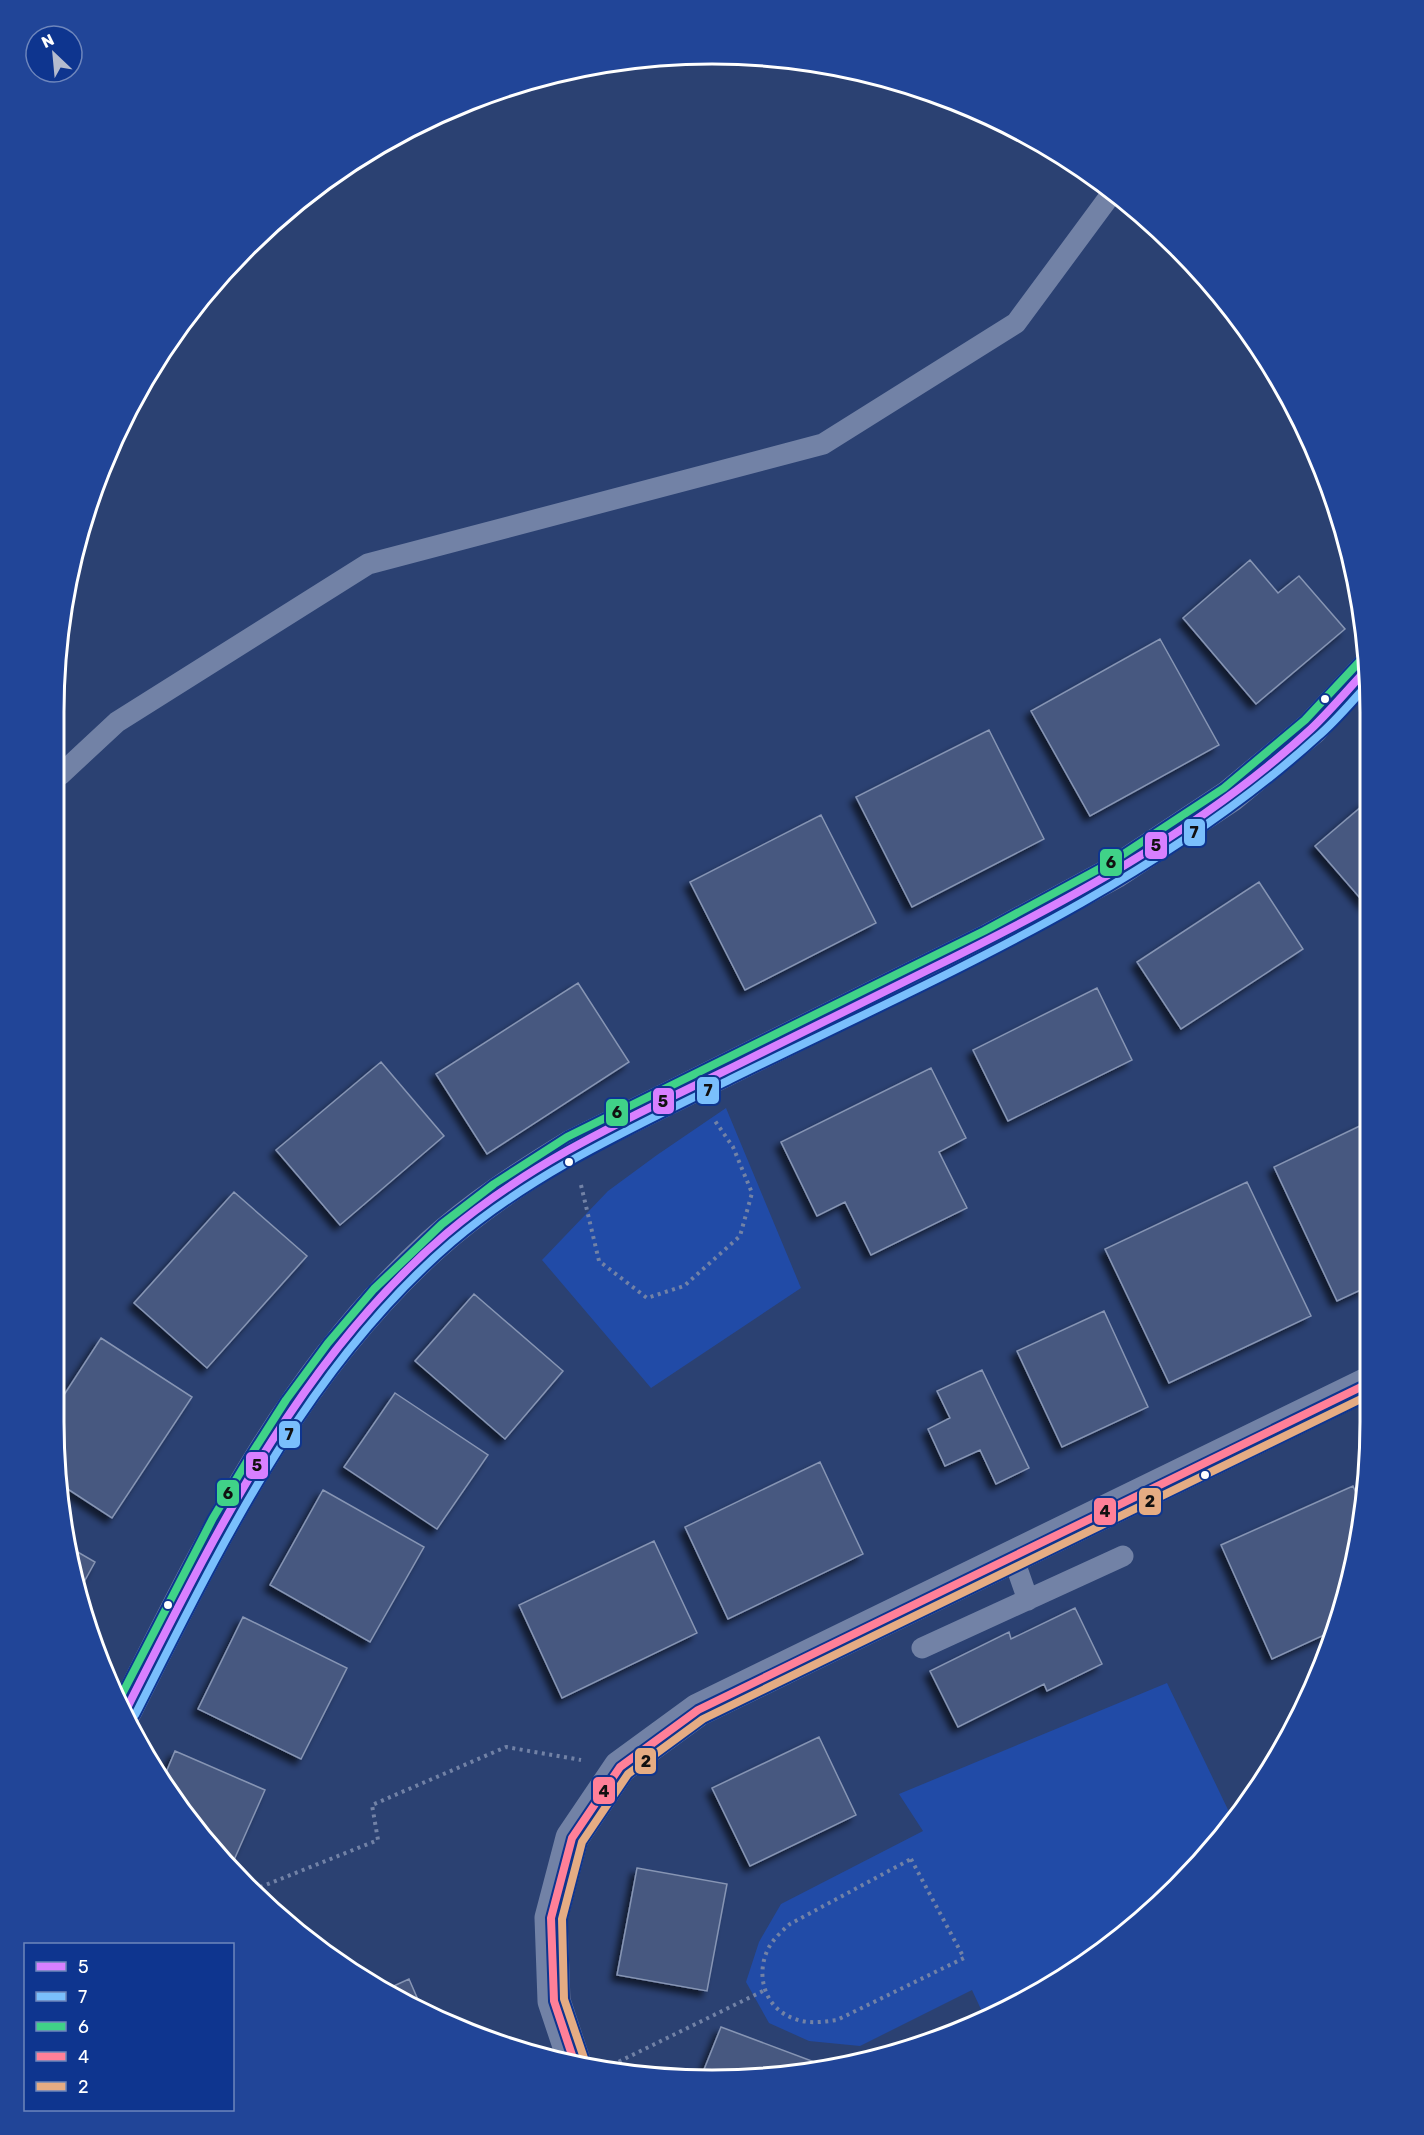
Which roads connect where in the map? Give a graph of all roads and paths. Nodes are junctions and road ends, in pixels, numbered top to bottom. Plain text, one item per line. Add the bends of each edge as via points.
1 (1107, 199) edge
2 (1358, 678) edge
3 (64, 771) edge
4 (692, 1086) junction
5 (572, 1146) junction
6 (1360, 1387) edge
7 (1123, 1556) dead end
8 (1013, 1557) junction
9 (1028, 1600) junction
10 (922, 1648) dead end
11 (129, 1704) edge
12 (620, 1767) junction
13 (260, 1887) edge
14 (765, 1990) junction
15 (572, 2055) edge
16 (616, 2063) edge

1 - 3 lane via 1016,323 823,444 368,564 117,722
2 - 4 street via 1312,728 1230,796 1115,872 989,940
4 - 5 street
4 - 5 path via 733,1147 752,1193 740,1236 684,1286 646,1298 599,1261
5 - 11 street via 522,1176 432,1246 391,1286 316,1376 281,1425 214,1536
6 - 8 street
7 - 9 lane
8 - 9 lane
8 - 12 street via 698,1710
9 - 10 lane
12 - 13 path via 506,1747 372,1806 378,1840
12 - 15 street via 572,1838 551,1918 554,2001
14 - 14 path via 764,1962 784,1929 911,1859 964,1958 837,2020 796,2020 771,2003
14 - 16 path

